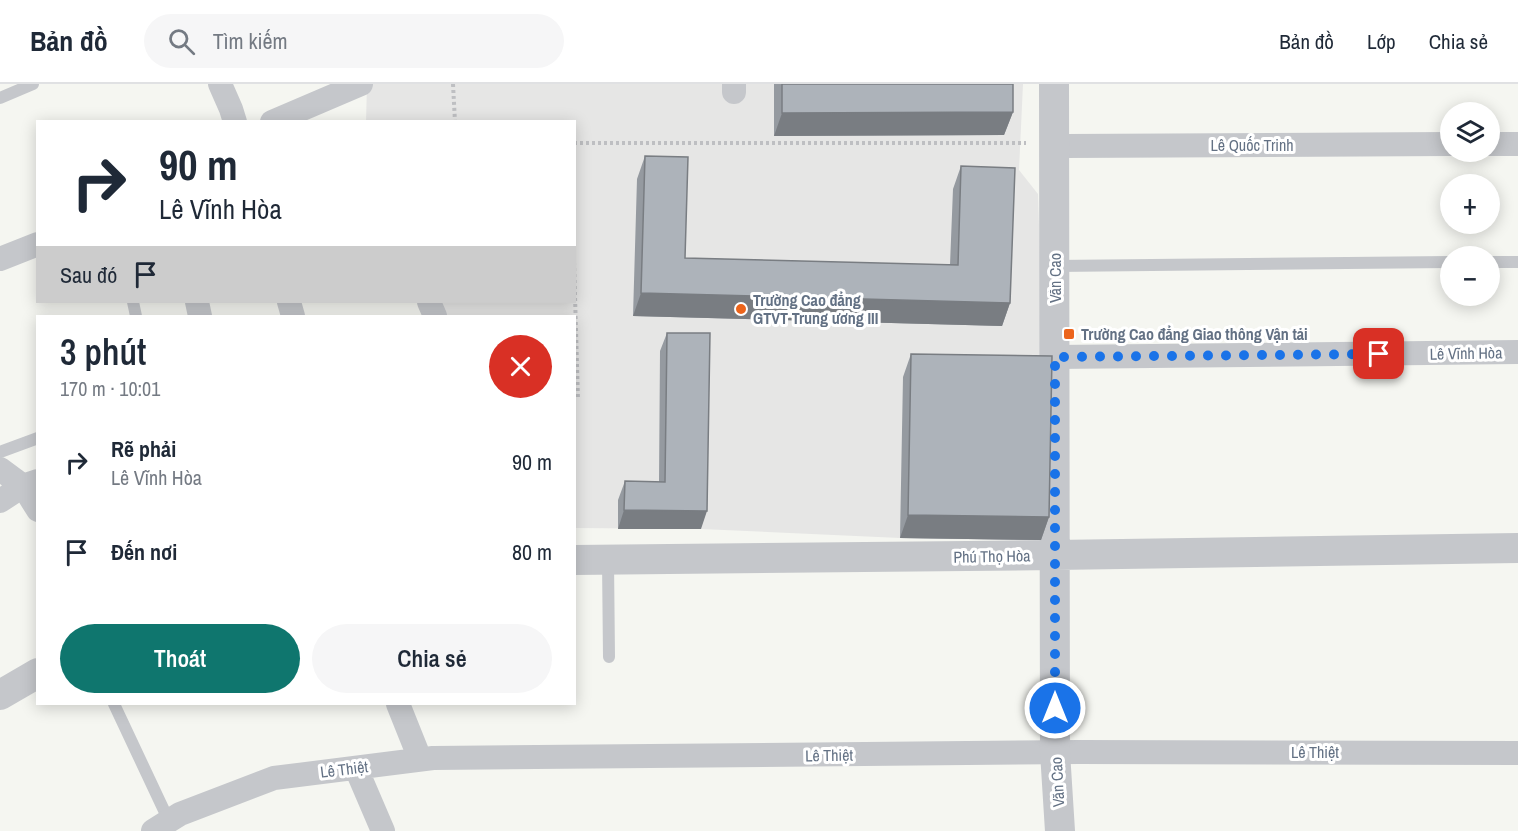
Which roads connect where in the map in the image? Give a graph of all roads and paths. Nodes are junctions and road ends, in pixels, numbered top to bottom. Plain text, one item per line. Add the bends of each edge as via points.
1 (33, 84) edge
2 (220, 84) edge
3 (361, 84) edge
4 (453, 84) edge
5 (1054, 84) edge
6 (0, 98) edge
7 (234, 120) edge
8 (277, 120) edge
9 (454, 120) edge
10 (576, 142) edge
11 (1054, 143) junction
12 (1440, 144) edge
13 (1500, 144) edge
14 (1518, 144) edge
15 (36, 245) edge
16 (1, 256) edge
17 (1440, 262) edge
18 (1500, 262) edge
19 (1518, 262) edge
20 (1055, 266) junction
21 (576, 330) edge
22 (1518, 352) edge
23 (1055, 357) junction
24 (578, 399) dead end
25 (36, 439) edge
26 (0, 452) edge
27 (0, 469) edge
28 (30, 484) edge
29 (0, 501) edge
30 (36, 504) edge
31 (1518, 548) edge
32 (1055, 555) junction
33 (576, 560) edge
34 (608, 560) junction
35 (609, 657) dead end
36 (36, 674) edge
37 (0, 695) edge
38 (114, 705) edge
39 (398, 705) edge
40 (1055, 752) junction
41 (1518, 753) edge
42 (420, 759) junction
43 (356, 768) junction
44 (161, 826) edge
45 (383, 831) edge
46 (1060, 831) edge

1 - 6 lane
2 - 7 street
3 - 8 street
4 - 9 path
5 - 11 street, Văn Cao
10 - 11 path
11 - 12 street, Lê Quốc Trinh
11 - 20 street, Văn Cao
13 - 14 street
15 - 16 street
17 - 20 lane
18 - 19 lane
20 - 23 street, Văn Cao
21 - 24 path
22 - 23 street, Lê Vĩnh Hòa
23 - 32 street, Văn Cao
25 - 26 lane
27 - 28 street
28 - 29 street
28 - 30 street
31 - 32 street, Phú Thọ Hòa
32 - 34 street, Phú Thọ Hòa
32 - 40 street, Văn Cao
33 - 34 street, Phú Thọ Hòa
34 - 35 lane
36 - 37 street
38 - 44 lane
39 - 42 street
40 - 41 street, Lê Thiệt
40 - 42 street, Lê Thiệt
40 - 46 street, Văn Cao
42 - 43 street, Lê Thiệt
43 - 44 street, Lê Thiệt via 274,778 180,814
43 - 45 street

